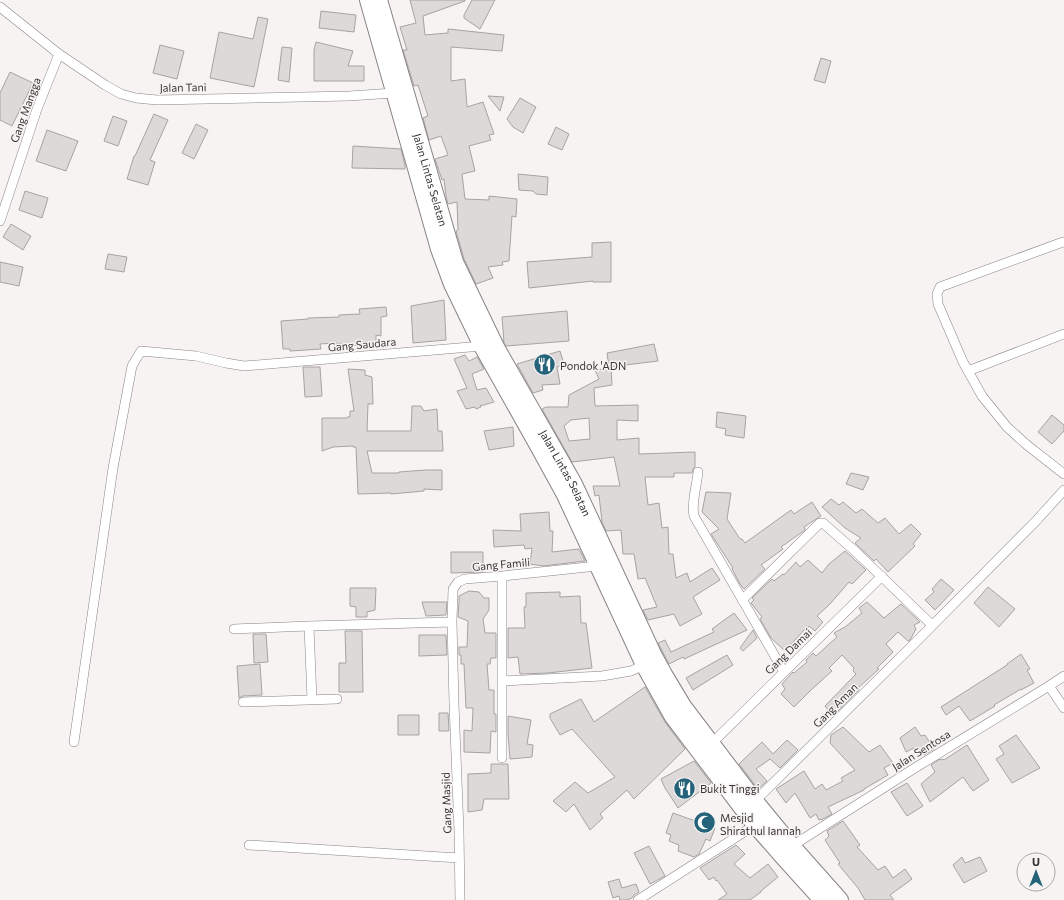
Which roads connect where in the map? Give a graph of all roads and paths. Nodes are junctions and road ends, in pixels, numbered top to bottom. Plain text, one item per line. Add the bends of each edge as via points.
1 (368, 0) edge
2 (379, 0) edge
3 (0, 7) edge
4 (59, 54) junction
5 (394, 93) junction
6 (0, 221) edge
7 (1063, 242) dead end
8 (1064, 334) edge
9 (482, 346) junction
10 (968, 371) junction
11 (543, 442) junction
12 (698, 472) dead end
13 (1064, 474) edge
14 (1064, 490) edge
15 (597, 566) junction
16 (502, 576) junction
17 (882, 576) junction
18 (742, 600) junction
19 (452, 622) junction
20 (932, 625) junction
21 (309, 626) junction
22 (234, 629) dead end
23 (644, 665) junction
24 (784, 672) junction
25 (1064, 676) edge
26 (502, 681) junction
27 (1049, 686) junction
28 (337, 699) dead end
29 (312, 700) junction
30 (243, 702) dead end
31 (454, 704) joint
32 (1064, 708) edge
33 (74, 742) dead end
34 (711, 744) junction
35 (502, 758) dead end
36 (754, 801) junction
37 (755, 825) junction
38 (249, 845) dead end
39 (792, 846) junction
40 (459, 858) junction
41 (460, 900) edge
42 (638, 900) edge
43 (822, 900) edge
44 (840, 900) edge

1 - 5 highway, Jalan Lintas Selatan
2 - 11 highway, Jalan Lintas Selatan via 455,262
3 - 4 street, Jalan Tani
4 - 5 street, Jalan Tani via 121,94 136,98 157,100
4 - 6 street, Gang Mangga via 37,109
5 - 9 highway, Jalan Lintas Selatan via 439,249 452,284
7 - 10 street via 940,287 937,294 938,304
8 - 10 street
9 - 11 highway, Jalan Lintas Selatan
9 - 33 street, Gang Saudara via 244,366 196,356 140,351 132,366 113,468
10 - 13 street via 982,396 1007,427
11 - 15 highway, Jalan Lintas Selatan
11 - 34 highway, Jalan Lintas Selatan via 574,484 665,676
12 - 18 street via 694,516
14 - 20 street, Gang Aman
15 - 16 street, Gang Famili
15 - 23 highway, Jalan Lintas Selatan
16 - 19 street, Gang Famili via 465,579 458,582 453,589
16 - 26 street
17 - 18 street via 820,523
17 - 20 street
17 - 24 street, Gang Damai
18 - 24 street
19 - 21 street
19 - 31 street, Gang Famili
20 - 36 street, Gang Aman
21 - 22 street
21 - 29 street
23 - 26 street via 631,671 602,676
23 - 37 highway, Jalan Lintas Selatan via 673,717
24 - 34 street, Gang Damai
25 - 27 street, Jalan Sentosa
26 - 35 street
27 - 32 street
27 - 39 street, Jalan Sentosa
28 - 29 street
29 - 30 street
31 - 40 street, Gang Masjid
34 - 36 highway, Jalan Lintas Selatan
36 - 39 highway, Jalan Lintas Selatan
37 - 42 street
37 - 43 highway, Jalan Lintas Selatan
38 - 40 street
39 - 44 highway, Jalan Lintas Selatan
40 - 41 street, Gang Masjid

